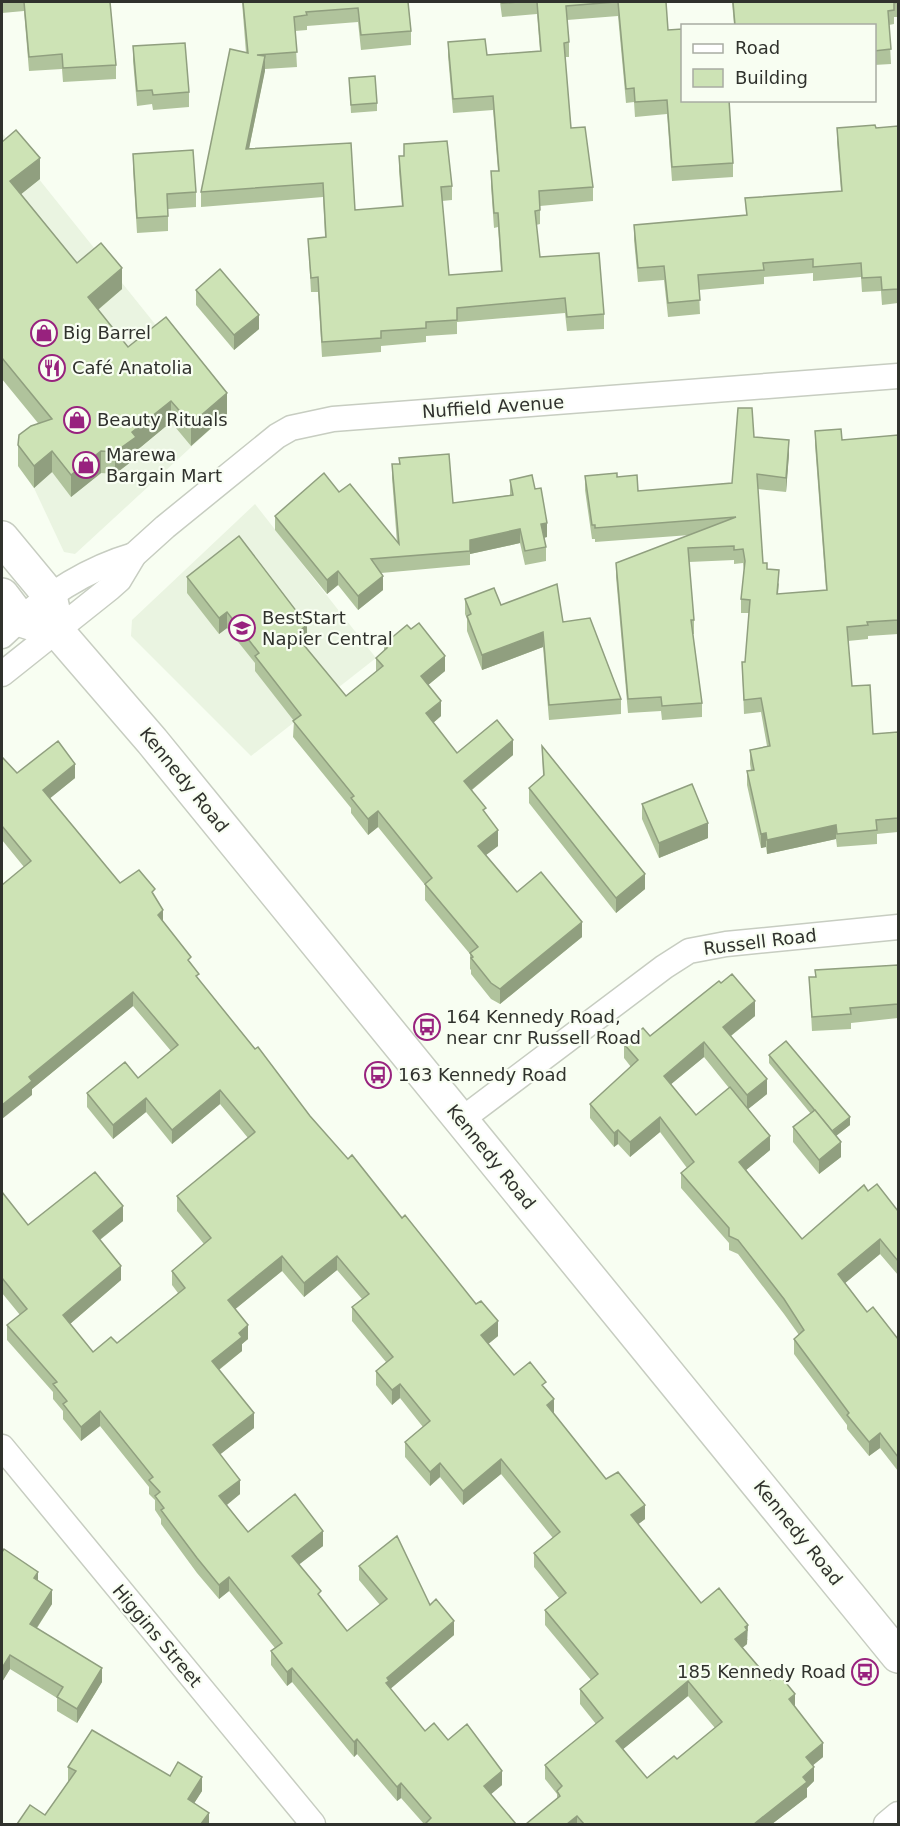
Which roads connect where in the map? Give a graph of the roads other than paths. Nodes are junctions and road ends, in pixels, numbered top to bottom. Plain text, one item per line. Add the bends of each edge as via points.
1 (898, 376) edge
2 (2, 538) edge
3 (134, 555) junction
4 (2, 595) edge
5 (50, 596) junction
6 (11, 628) edge
7 (57, 632) junction
8 (2, 674) edge
9 (898, 927) edge
10 (461, 1120) junction
11 (2, 1447) edge
12 (898, 1656) edge
13 (898, 1814) edge
14 (313, 1824) edge
15 (886, 1824) edge

1 - 3 street, Nuffield Avenue via 304,424 277,436
2 - 5 main road
3 - 5 street, Nuffield Avenue via 102,565
3 - 7 street, Nuffield Avenue via 119,580
4 - 6 main road
5 - 6 street, Nuffield Avenue
5 - 7 main road
6 - 7 main road
7 - 8 street, Nuffield Avenue
7 - 10 main road, Kennedy Road via 152,741
9 - 10 street, Russell Road via 689,951
10 - 12 main road, Kennedy Road
11 - 14 street, Higgins Street
13 - 15 street

